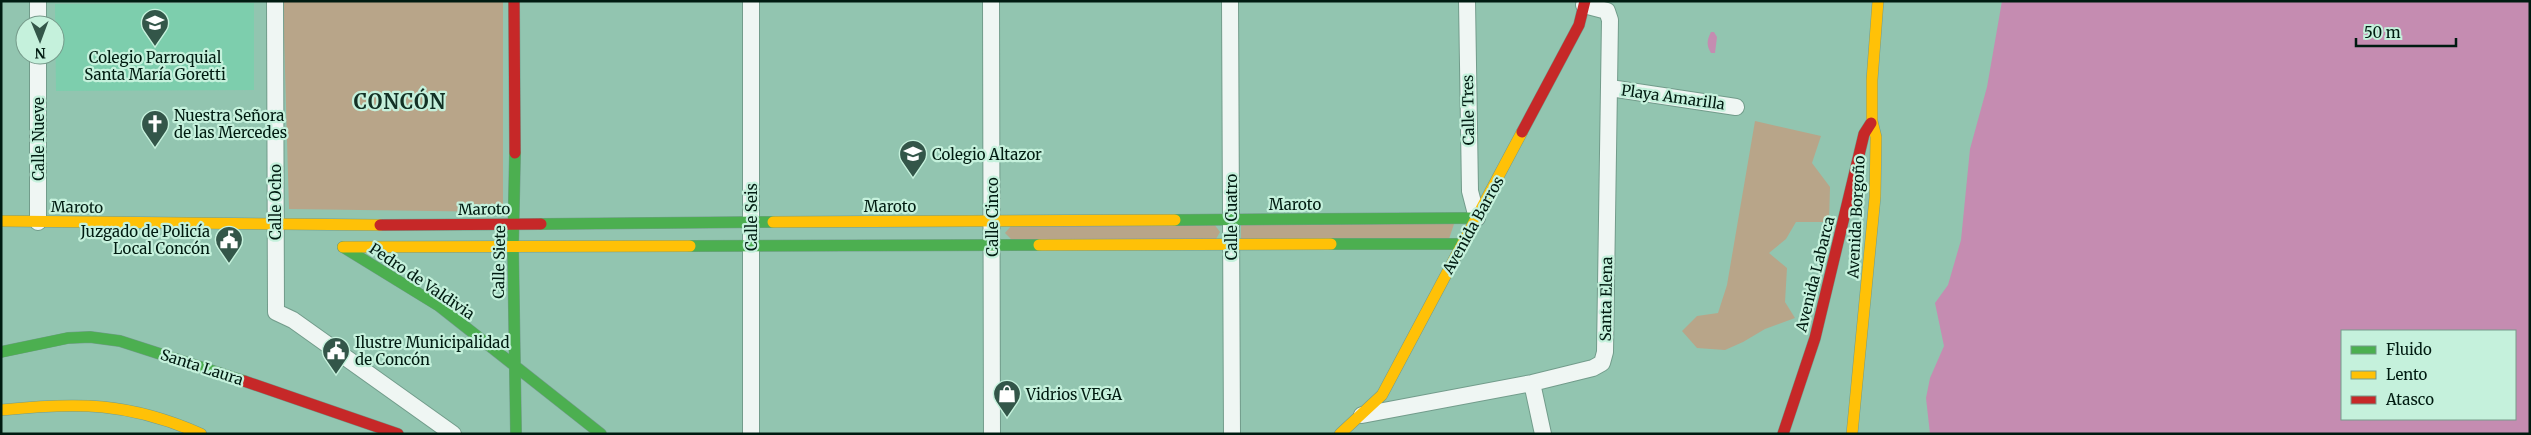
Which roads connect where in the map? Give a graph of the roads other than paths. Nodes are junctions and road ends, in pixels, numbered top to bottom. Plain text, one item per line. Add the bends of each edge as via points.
1 (38, 1) edge
2 (275, 1) edge
3 (514, 1) edge
4 (751, 1) edge
5 (991, 1) edge
6 (1230, 1) edge
7 (1467, 1) edge
8 (1878, 1) edge
9 (1584, 3) edge
10 (1610, 8) edge
11 (38, 15) edge
12 (38, 65) edge
13 (1610, 88) junction
14 (1736, 107) dead end
15 (1872, 121) junction
16 (1477, 218) junction
17 (1231, 219) junction
18 (992, 220) junction
19 (1, 222) edge
20 (38, 222) junction
21 (751, 222) junction
22 (515, 223) junction
23 (275, 224) junction
24 (302, 225) junction
25 (335, 243) junction
26 (751, 244) junction
27 (992, 244) junction
28 (1231, 244) junction
29 (1462, 244) junction
30 (513, 247) junction
31 (1, 352) edge
32 (514, 365) junction
33 (1532, 383) junction
34 (1, 410) edge
35 (1362, 415) junction
36 (201, 434) edge
37 (398, 434) edge
38 (453, 434) edge
39 (516, 434) edge
40 (601, 434) edge
41 (751, 434) edge
42 (992, 434) edge
43 (1232, 434) edge
44 (1340, 434) edge
45 (1542, 434) edge
46 (1783, 434) edge
47 (1852, 434) edge

1 - 11 street
2 - 23 street, Calle Ocho
3 - 22 street, Calle Siete
4 - 21 street, Calle Seis
5 - 18 street, Calle Cinco
6 - 17 street, Calle Cuatro
7 - 16 street, Calle Tres via 1470,191
8 - 15 street, Avenida Borgoño
9 - 10 street, Santa Elena via 1603,10
9 - 16 street, Avenida Barros via 1579,25
10 - 13 street, Santa Elena
12 - 20 street, Calle Nueve
13 - 14 street, Playa Amarilla
13 - 33 street, Santa Elena via 1604,358 1598,366
15 - 46 street, Avenida Labarca via 1864,134 1815,338
15 - 47 street, Avenida Borgoño via 1876,137 1875,197
16 - 17 street, Maroto
16 - 29 street, Avenida Barros
17 - 18 street, Maroto
17 - 28 street, Calle Cuatro
18 - 21 street, Maroto
18 - 27 street, Calle Cinco
19 - 20 street, Maroto
20 - 23 street, Maroto
21 - 22 street, Maroto
21 - 26 street, Calle Seis
22 - 24 street, Maroto
22 - 30 street, Calle Siete
23 - 24 street, Maroto
23 - 38 street, Calle Ocho via 276,312 300,325
24 - 25 street, Maroto
25 - 30 street, Maroto
25 - 32 street, Pedro de Valdivia via 439,306
26 - 27 street, Maroto
26 - 30 street, Maroto
26 - 41 street, Calle Seis
27 - 28 street, Maroto
27 - 42 street, Calle Cinco
28 - 29 street, Maroto
28 - 43 street, Calle Cuatro
29 - 35 street, Avenida Barros via 1394,376 1382,395
30 - 32 street, Calle Siete
31 - 37 street, Santa Laura via 68,338 120,341
32 - 39 street, Calle Siete
32 - 40 street, Pedro de Valdivia
33 - 35 street, Santa Elena
33 - 45 street
34 - 36 street via 73,402 101,404 147,413
35 - 44 street, Avenida Barros

